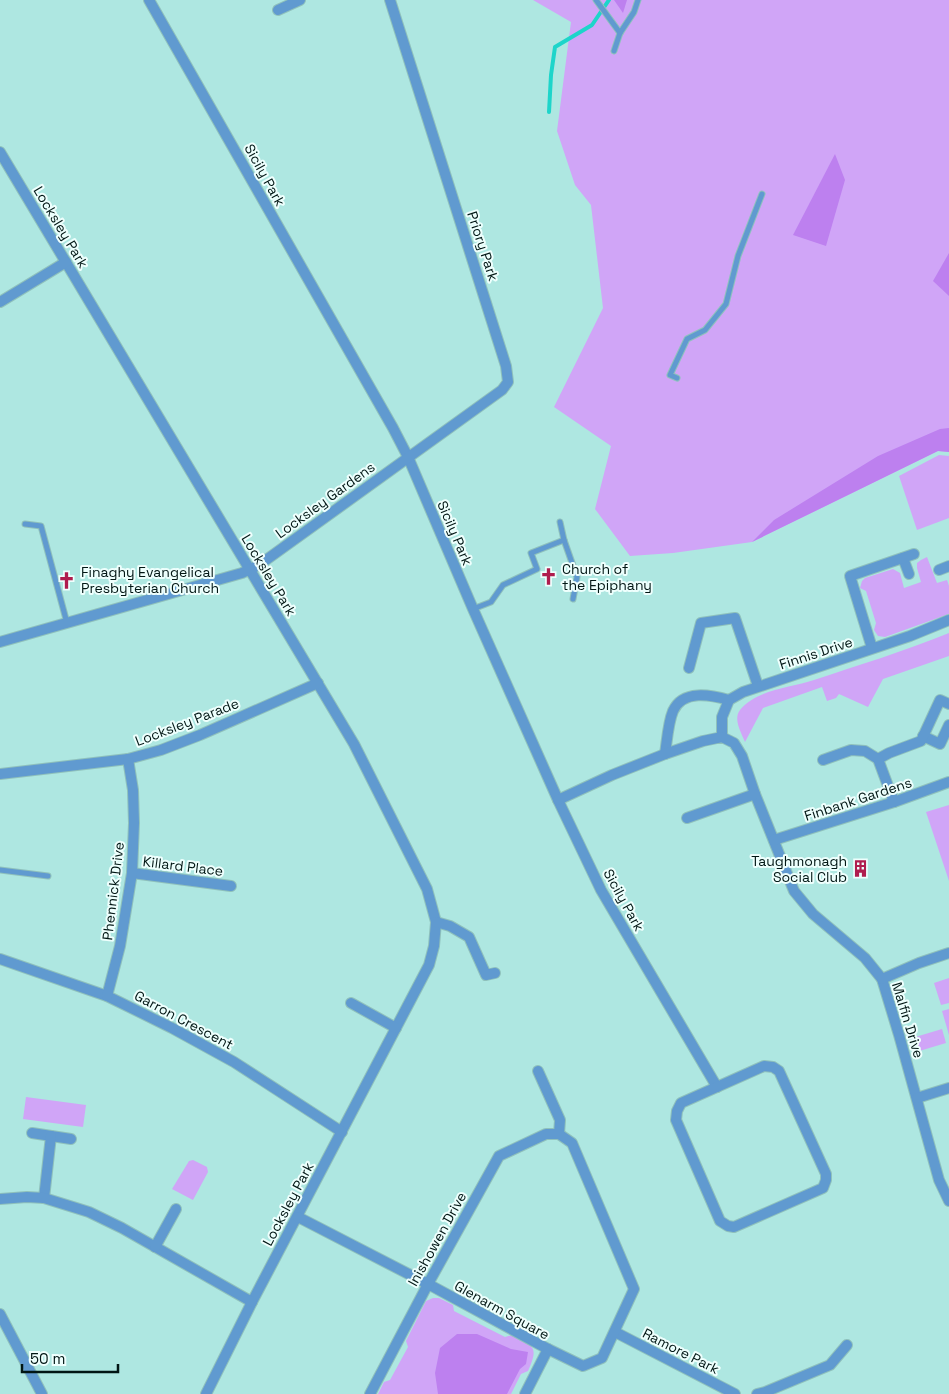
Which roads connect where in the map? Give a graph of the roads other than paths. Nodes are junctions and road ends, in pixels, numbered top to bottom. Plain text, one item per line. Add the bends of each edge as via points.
1 (149, 0) edge
2 (300, 0) edge
3 (390, 0) edge
4 (638, 0) edge
5 (597, 2) edge
6 (278, 10) dead end
7 (620, 33) junction
8 (614, 50) dead end
9 (0, 152) edge
10 (762, 194) dead end
11 (66, 262) junction
12 (0, 302) edge
13 (677, 378) dead end
14 (408, 457) junction
15 (560, 522) dead end
16 (24, 524) dead end
17 (564, 540) junction
18 (914, 554) dead end
19 (903, 558) junction
20 (949, 566) edge
21 (250, 570) junction
22 (939, 570) dead end
23 (909, 574) dead end
24 (573, 599) dead end
25 (473, 610) junction
26 (949, 620) edge
27 (67, 623) junction
28 (0, 642) edge
29 (872, 648) junction
30 (689, 668) dead end
31 (318, 683) junction
32 (758, 686) junction
33 (728, 700) junction
34 (949, 704) edge
35 (949, 725) edge
36 (923, 736) junction
37 (722, 737) junction
38 (665, 754) junction
39 (128, 758) junction
40 (878, 759) junction
41 (823, 760) dead end
42 (0, 774) edge
43 (949, 782) edge
44 (755, 794) junction
45 (558, 800) junction
46 (894, 802) junction
47 (687, 818) dead end
48 (774, 840) junction
49 (0, 870) edge
50 (132, 873) junction
51 (48, 876) dead end
52 (231, 886) dead end
53 (436, 922) junction
54 (949, 953) edge
55 (0, 959) edge
56 (495, 973) dead end
57 (882, 979) junction
58 (107, 996) junction
59 (350, 1003) dead end
60 (396, 1028) junction
61 (538, 1071) dead end
62 (717, 1087) junction
63 (949, 1088) edge
64 (917, 1098) junction
65 (342, 1132) junction
66 (32, 1133) dead end
67 (559, 1134) junction
68 (51, 1136) junction
69 (71, 1139) dead end
70 (44, 1198) junction
71 (0, 1199) edge
72 (949, 1201) edge
73 (176, 1209) dead end
74 (298, 1217) junction
75 (155, 1247) junction
76 (428, 1284) junction
77 (252, 1302) junction
78 (0, 1314) edge
79 (615, 1332) junction
80 (847, 1345) dead end
81 (548, 1349) junction
82 (39, 1393) edge
83 (209, 1393) edge
84 (370, 1394) edge
85 (525, 1394) edge
86 (735, 1394) edge
87 (757, 1394) edge

1 - 14 street, Sicily Park
2 - 6 street
3 - 14 street, Priory Park via 506,366 508,382 502,390
4 - 7 lane
5 - 7 lane
7 - 8 lane
9 - 11 street, Locksley Park
10 - 13 lane via 738,256 726,304 704,330 687,339 670,375
11 - 12 street
11 - 21 street, Locksley Park
14 - 21 street, Locksley Gardens
14 - 25 street, Sicily Park
15 - 17 lane
16 - 27 lane via 41,526
17 - 24 lane via 577,576
17 - 25 lane via 531,553 537,570 503,585 491,602
18 - 19 street
19 - 23 street
19 - 29 street via 850,576
20 - 22 street
21 - 27 street, Locksley Gardens
21 - 31 street, Locksley Park
25 - 45 street, Sicily Park
26 - 29 street, Finnis Drive
27 - 28 street, Locksley Gardens
29 - 32 street, Finnis Drive
30 - 32 street via 701,623 735,618
31 - 39 street, Locksley Parade via 184,741
31 - 53 street, Locksley Park via 354,744 427,889
32 - 33 street, Finnis Drive
33 - 37 street via 722,717
33 - 38 street via 696,695 677,705 672,712
34 - 36 street via 940,700
35 - 36 street via 940,744
36 - 40 street via 921,741
37 - 38 street
37 - 44 street, Malfin Drive via 734,743 742,756
38 - 45 street
39 - 42 street, Locksley Parade
39 - 50 street, Phennick Drive via 133,790
40 - 41 street via 865,752 851,750
40 - 46 street
43 - 46 street, Finbank Gardens
44 - 47 street
44 - 48 street, Malfin Drive
45 - 62 street, Sicily Park via 601,890
46 - 48 street, Finbank Gardens
48 - 57 street, Malfin Drive via 794,891 813,914 865,958
49 - 51 lane
50 - 52 street, Killard Place
50 - 58 street, Phennick Drive via 120,946
53 - 56 street via 468,936 486,975
53 - 60 street, Locksley Park via 429,965
54 - 57 street
55 - 58 street, Garron Crescent
57 - 64 street, Malfin Drive
58 - 65 street, Garron Crescent via 234,1062
59 - 60 street
60 - 65 street, Locksley Park
61 - 67 street via 560,1120
62 - 62 street via 681,1102 676,1120 720,1221 734,1227 823,1188 826,1174 779,1071 773,1066 764,1066
63 - 64 street
64 - 72 street, Malfin Drive via 939,1180
65 - 74 street, Locksley Park
66 - 68 street
67 - 76 street, Inishowen Drive via 546,1134 499,1156
67 - 79 street via 572,1143 634,1289
68 - 69 street
68 - 70 street
70 - 71 street
70 - 75 street via 89,1212
73 - 75 street
74 - 76 street, Glenarm Square
74 - 77 street, Locksley Park
75 - 77 street
76 - 81 street, Glenarm Square
76 - 84 street, Inishowen Drive
77 - 83 street, Locksley Park
78 - 82 street
79 - 81 street via 602,1358 583,1366
79 - 86 street, Ramore Park
80 - 87 street via 830,1365
81 - 85 street, Glenarm Square

